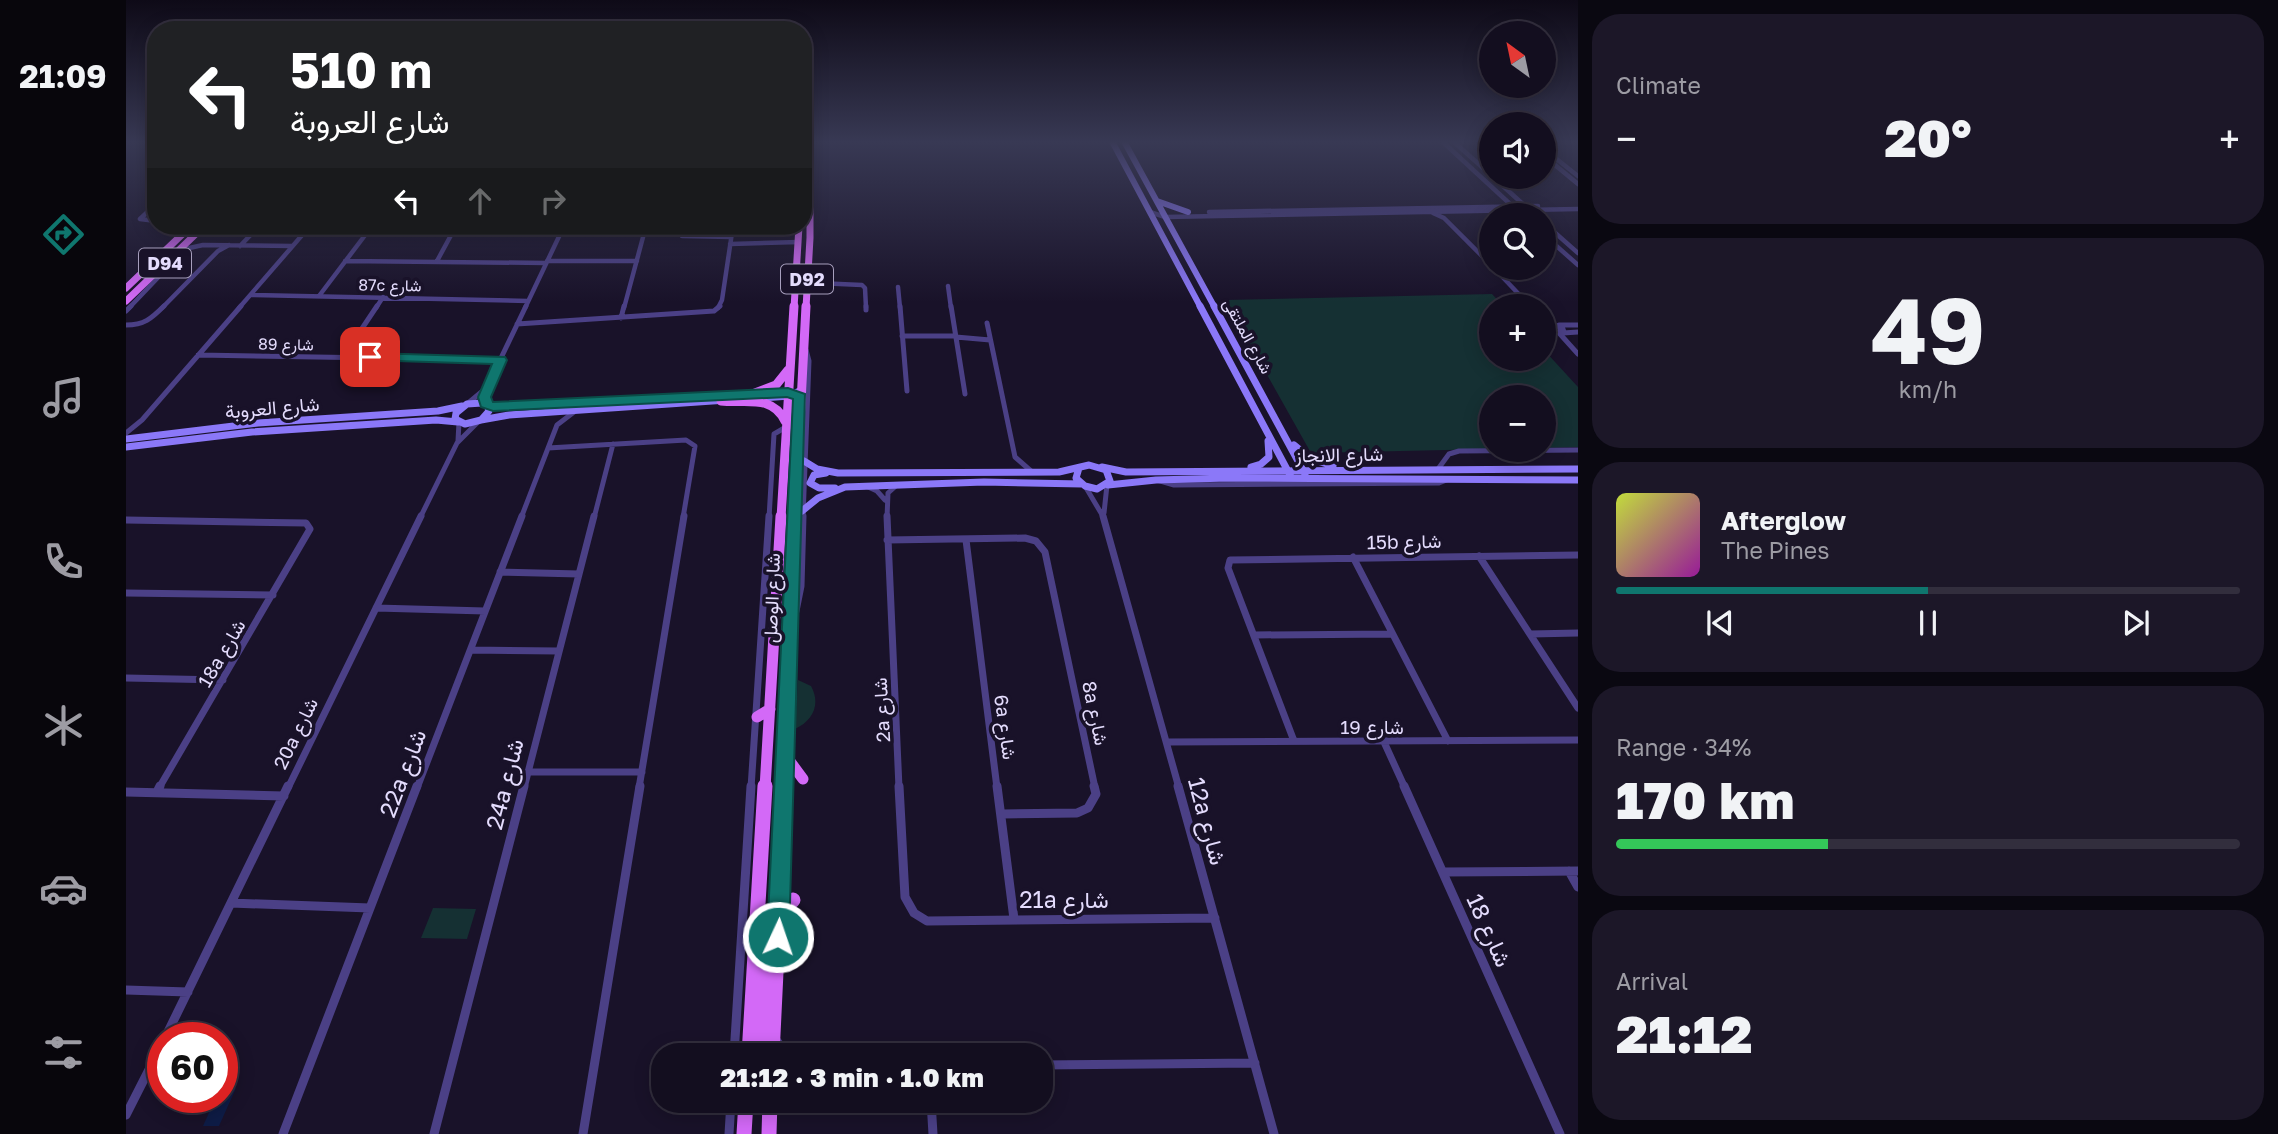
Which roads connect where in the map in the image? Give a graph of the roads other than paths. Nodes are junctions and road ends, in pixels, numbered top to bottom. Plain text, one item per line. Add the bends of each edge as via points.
1 (1142, 196) edge
2 (1153, 196) edge
3 (1156, 201) junction
4 (1479, 206) edge
5 (1556, 206) edge
6 (1578, 207) edge
7 (1556, 208) edge
8 (1449, 211) junction
9 (1479, 211) edge
10 (147, 212) edge
11 (1426, 212) junction
12 (1151, 213) junction
13 (1165, 213) junction
14 (1185, 214) junction
15 (1444, 218) junction
16 (147, 221) edge
17 (1157, 227) junction
18 (1171, 227) junction
19 (1556, 234) edge
20 (181, 235) edge
21 (194, 235) edge
22 (250, 235) edge
23 (302, 235) edge
24 (365, 235) edge
25 (451, 235) edge
26 (560, 235) edge
27 (644, 235) edge
28 (799, 235) edge
29 (810, 235) edge
30 (682, 236) dead end
31 (731, 236) joint
32 (1176, 236) junction
33 (191, 238) junction
34 (730, 244) junction
35 (203, 245) junction
36 (229, 246) junction
37 (240, 246) junction
38 (292, 246) junction
39 (799, 246) junction
40 (1556, 246) edge
41 (178, 251) junction
42 (1479, 253) edge
43 (1578, 253) edge
44 (171, 258) junction
45 (345, 261) junction
46 (437, 261) junction
47 (636, 261) junction
48 (547, 262) junction
49 (1578, 265) edge
50 (1505, 280) edge
51 (817, 283) dead end
52 (948, 286) dead end
53 (898, 287) dead end
54 (126, 288) edge
55 (1519, 294) edge
56 (251, 295) junction
57 (319, 296) junction
58 (383, 298) junction
59 (126, 301) edge
60 (528, 301) junction
61 (805, 306) junction
62 (866, 310) dead end
63 (126, 312) edge
64 (621, 318) junction
65 (987, 323) dead end
66 (517, 324) junction
67 (1556, 324) edge
68 (126, 325) edge
69 (1578, 325) edge
70 (1556, 326) edge
71 (989, 332) junction
72 (1556, 332) edge
73 (1578, 332) edge
74 (956, 335) junction
75 (1561, 335) junction
76 (902, 336) junction
77 (990, 340) junction
78 (803, 343) junction
79 (1578, 354) edge
80 (198, 355) junction
81 (343, 357) junction
82 (500, 360) junction
83 (790, 368) junction
84 (488, 385) junction
85 (907, 391) dead end
86 (755, 393) junction
87 (794, 394) junction
88 (965, 394) dead end
89 (721, 401) junction
90 (465, 405) junction
91 (486, 405) junction
92 (574, 412) junction
93 (549, 413) junction
94 (142, 420) junction
95 (480, 421) junction
96 (458, 422) junction
97 (557, 425) junction
98 (786, 425) junction
99 (1264, 426) junction
100 (1281, 426) junction
101 (126, 433) edge
102 (147, 436) junction
103 (126, 439) edge
104 (457, 443) junction
105 (614, 444) junction
106 (126, 447) edge
107 (548, 448) junction
108 (1578, 450) edge
109 (1015, 457) junction
110 (804, 461) junction
111 (1102, 467) junction
112 (1079, 468) junction
113 (1415, 469) junction
114 (1438, 469) junction
115 (1578, 469) edge
116 (1178, 471) junction
117 (1003, 472) junction
118 (1032, 472) junction
119 (838, 473) junction
120 (1290, 474) junction
121 (1305, 474) junction
122 (1450, 478) junction
123 (1156, 480) junction
124 (1578, 480) edge
125 (898, 484) junction
126 (1084, 485) junction
127 (1107, 485) junction
128 (864, 486) junction
129 (845, 487) junction
130 (886, 502) junction
131 (802, 511) junction
132 (1104, 518) junction
133 (126, 520) edge
134 (887, 540) junction
135 (966, 540) junction
136 (1578, 555) edge
137 (1479, 556) junction
138 (1353, 557) junction
139 (500, 572) junction
140 (579, 574) junction
141 (126, 593) edge
142 (273, 595) junction
143 (376, 608) junction
144 (485, 611) junction
145 (792, 623) junction
146 (1578, 633) edge
147 (1392, 634) junction
148 (1531, 634) junction
149 (1254, 635) junction
150 (471, 650) junction
151 (559, 651) junction
152 (126, 678) edge
153 (223, 680) junction
154 (1578, 708) edge
155 (770, 709) junction
156 (757, 718) junction
157 (1578, 740) edge
158 (1294, 741) junction
159 (1448, 741) junction
160 (1167, 742) junction
161 (1384, 742) junction
162 (786, 756) junction
163 (527, 772) junction
164 (642, 772) junction
165 (803, 779) dead end
166 (126, 792) edge
167 (157, 792) junction
168 (284, 796) junction
169 (1002, 814) junction
170 (1573, 871) edge
171 (1443, 872) junction
172 (1578, 887) edge
173 (793, 900) dead end
174 (231, 903) junction
175 (370, 908) junction
176 (779, 913) junction
177 (914, 914) joint
178 (1215, 918) junction
179 (1014, 919) junction
180 (758, 934) junction
181 (126, 990) edge
182 (188, 992) junction
183 (173, 1022) edge
184 (773, 1032) junction
185 (735, 1043) edge
186 (750, 1043) edge
187 (761, 1043) edge
188 (773, 1043) edge
189 (780, 1043) edge
190 (1255, 1063) junction
191 (1053, 1065) edge
192 (147, 1074) edge
193 (730, 1113) edge
194 (745, 1113) edge
195 (770, 1113) edge
196 (932, 1113) edge
197 (126, 1115) edge
198 (283, 1134) edge
199 (434, 1134) edge
200 (583, 1134) edge
201 (729, 1134) edge
202 (744, 1134) edge
203 (769, 1134) edge
204 (933, 1134) edge
205 (1274, 1134) edge
206 (1560, 1134) edge

1 - 12 street, شارع الملتقى
2 - 3 street, شارع الملتقى
3 - 13 street, شارع الملتقى
3 - 14 street
4 - 14 street
5 - 6 street
6 - 7 street
8 - 9 street
8 - 11 street
8 - 15 street
10 - 16 street via 140,218
11 - 14 street
11 - 15 street
12 - 13 street
12 - 17 street, شارع الملتقى
13 - 14 street
13 - 18 street, شارع الملتقى
14 - 32 street via 1173,222
15 - 42 street
17 - 18 street
17 - 99 street, شارع الملتقى
18 - 32 street, شارع الملتقى
19 - 43 street
20 - 54 main road, D94
21 - 33 main road, D94
22 - 37 street
23 - 38 street
24 - 45 street
25 - 46 street
26 - 48 street
27 - 47 street
28 - 39 main road, شارع الوصل / D92
29 - 61 main road, شارع الوصل / D92
30 - 31 street
31 - 34 street
32 - 100 street, شارع الملتقى
33 - 35 street
33 - 41 main road, D94
34 - 39 street
34 - 64 street via 720,306 704,313
35 - 36 street
35 - 41 street
36 - 37 street
36 - 68 street via 218,251 149,321
37 - 38 street
38 - 56 street
39 - 61 main road via 805,244
39 - 83 main road, شارع الوصل / D92
40 - 49 street
41 - 44 main road, D94
44 - 59 main road, D94
44 - 63 street via 169,267
45 - 46 street
45 - 57 street
46 - 48 street
47 - 48 street
47 - 64 street
48 - 60 street
50 - 55 street
51 - 62 street via 862,285
52 - 74 street
53 - 76 street
56 - 57 street, 87c شارع
56 - 80 street
57 - 58 street, 87c شارع
58 - 60 street, 87c شارع
58 - 81 street
60 - 66 street
61 - 78 main road, شارع الوصل / D92
64 - 66 street
65 - 71 street
66 - 82 street
67 - 69 street
70 - 75 street via 1563,329
71 - 74 street
71 - 77 street
72 - 75 street
73 - 75 street
74 - 76 street
74 - 77 street
74 - 88 street
75 - 79 street
76 - 85 street
77 - 109 street
78 - 87 main road, شارع الوصل / D92
78 - 110 street via 809,362
80 - 81 street, شارع 89
80 - 94 street
81 - 82 street, شارع 89
82 - 84 street
83 - 86 main road via 776,385
83 - 87 main road, شارع الوصل / D92
84 - 90 street
84 - 91 street
86 - 87 main road
86 - 91 street
87 - 89 street
87 - 98 main road, شارع الوصل / D92
87 - 145 main road, شارع الوصل / D92
89 - 92 street
89 - 98 main road via 772,404 782,412
90 - 91 street, شارع العروبة
90 - 96 street via 455,416
90 - 102 street, شارع العروبة
91 - 95 street via 489,411
92 - 93 street
92 - 97 street
93 - 95 street
93 - 97 street
94 - 101 street
94 - 102 street via 138,430
95 - 96 street, شارع العروبة
95 - 104 street, 20a شارع
96 - 104 street, 20a شارع
96 - 106 street, شارع العروبة via 252,432
97 - 107 street, 22a شارع
98 - 155 main road, شارع الوصل / D92
98 - 156 street, شارع الوصل via 774,435
99 - 116 street via 1271,452 1261,464
99 - 120 street, شارع الملتقى
100 - 113 street via 1298,450 1326,465
100 - 121 street, شارع الملتقى
102 - 103 street, شارع العروبة
104 - 143 street, 20a شارع
105 - 107 street
105 - 140 street, 24a شارع
105 - 164 street via 686,440 695,446
107 - 139 street, 22a شارع
108 - 114 street via 1459,451 1449,454
109 - 117 street
109 - 118 street
110 - 119 street
110 - 131 street
111 - 112 street
111 - 116 street, شارع الانجاز
111 - 127 street via 1110,478
112 - 118 street
112 - 126 street via 1076,478
113 - 114 street, شارع الانجاز
113 - 121 street, شارع الانجاز
114 - 115 street, شارع الانجاز
116 - 120 street, شارع الانجاز
117 - 118 street
117 - 119 street
119 - 129 street via 818,473 810,483 819,488
120 - 121 street, شارع الانجاز
120 - 123 street, شارع الانجاز
121 - 122 street, شارع الانجاز
122 - 123 street via 1438,483 1174,485
122 - 124 street, شارع الانجاز
123 - 127 street, شارع الانجاز
125 - 126 street
125 - 128 street
125 - 130 street via 889,490
126 - 127 street via 1097,489
126 - 132 street, 12a شارع
127 - 132 street, 12a شارع
128 - 129 street
128 - 130 street via 877,491
129 - 131 street via 818,498
130 - 134 street, 2a شارع
131 - 145 street via 800,591
132 - 160 street, 12a شارع
133 - 142 street, 18a شارع via 306,523 310,529
134 - 135 street
134 - 177 street, 2a شارع via 904,892
135 - 169 street, 6a شارع
135 - 169 street, 8a شارع via 1025,538 1036,541 1045,552 1096,794 1088,808 1077,813
136 - 137 street, 15b شارع
137 - 138 street, 15b شارع
137 - 148 street
138 - 147 street
138 - 149 street, 15b شارع via 1230,560 1228,568
139 - 140 street
139 - 144 street, 22a شارع
140 - 151 street, 24a شارع
141 - 142 street
142 - 153 street, 18a شارع
143 - 144 street
143 - 168 street, 20a شارع
144 - 150 street, 22a شارع
145 - 162 main road, شارع الوصل / D92
146 - 148 street
147 - 149 street
147 - 159 street
148 - 154 street
149 - 158 street
150 - 151 street
150 - 175 street, 22a شارع
151 - 163 street, 24a شارع
152 - 153 street
153 - 167 street, 18a شارع
155 - 156 main road
155 - 180 main road, شارع الوصل / D92
156 - 185 street, شارع الوصل
157 - 159 street, شارع 19
158 - 160 street, شارع 19
158 - 161 street, شارع 19
159 - 161 street, شارع 19
160 - 178 street, 12a شارع
161 - 171 street, شارع 18
162 - 165 main road
162 - 176 main road, شارع الوصل / D92
163 - 164 street
163 - 199 street, 24a شارع
164 - 200 street
166 - 167 street
167 - 168 street
168 - 174 street, 20a شارع
169 - 179 street, 6a شارع
170 - 171 street
170 - 172 street
171 - 206 street, شارع 18
173 - 176 main road
174 - 175 street
174 - 182 street, 20a شارع
175 - 198 street, 22a شارع
176 - 184 main road, شارع الوصل / D92
177 - 179 street, 21a شارع via 927,921
178 - 179 street, 21a شارع
178 - 190 street, 12a شارع
180 - 186 main road, شارع الوصل / D92
180 - 187 main road via 764,959
181 - 182 street
182 - 183 street, 20a شارع
184 - 188 main road, شارع الوصل / D92
184 - 189 street
190 - 191 street
190 - 205 street, 12a شارع
192 - 197 street, 20a شارع
193 - 201 street
194 - 202 main road
195 - 203 main road
196 - 204 street

